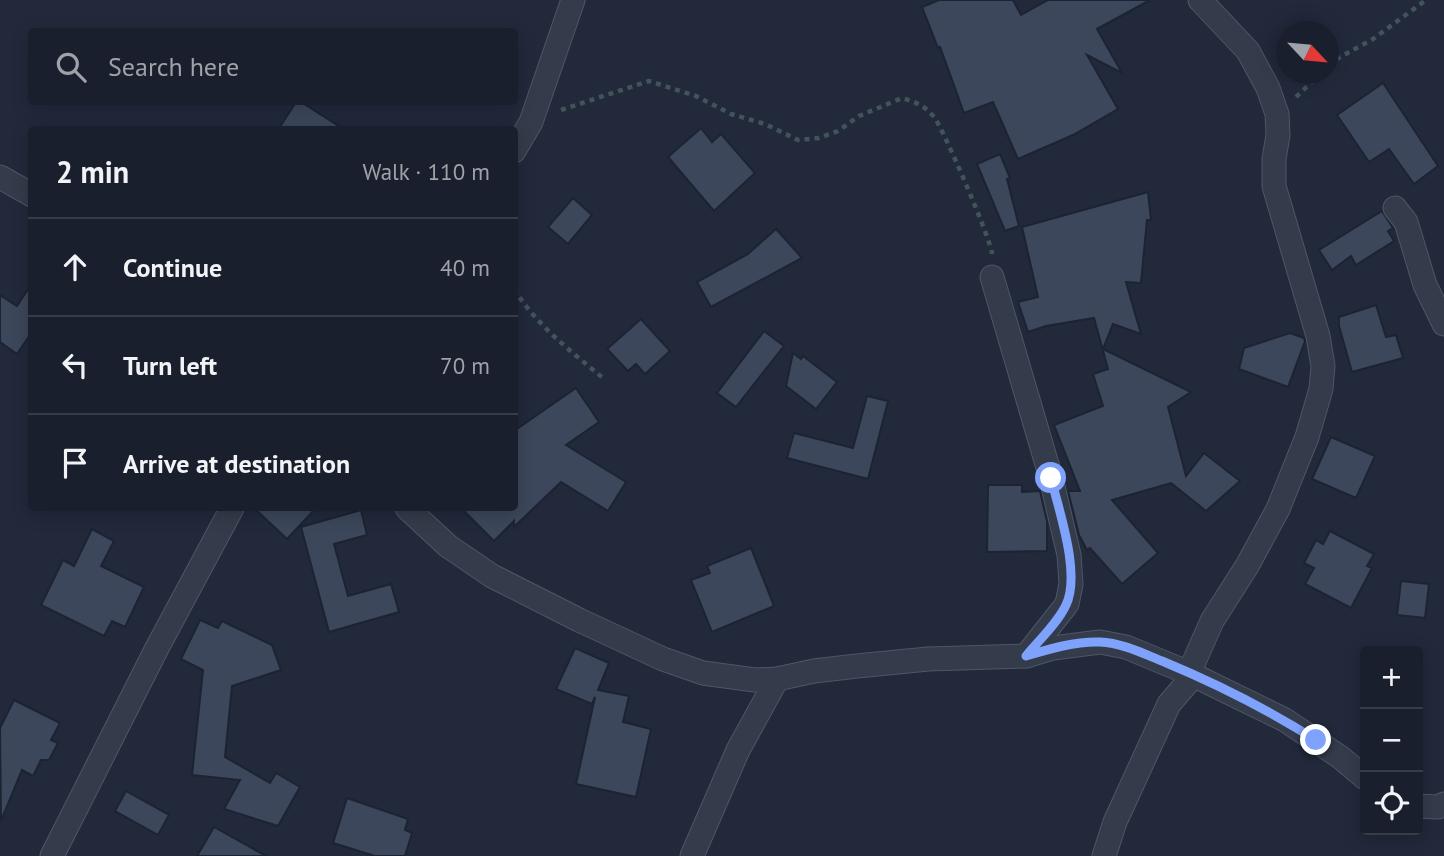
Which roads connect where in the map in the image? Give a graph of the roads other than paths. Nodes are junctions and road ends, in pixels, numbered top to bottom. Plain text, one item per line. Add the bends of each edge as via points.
1 (573, 0) edge
2 (1200, 0) edge
3 (518, 144) edge
4 (0, 177) edge
5 (28, 192) edge
6 (1395, 208) dead end
7 (992, 277) road end
8 (1444, 324) edge
9 (231, 511) edge
10 (410, 511) edge
11 (1026, 656) junction
12 (1192, 674) junction
13 (776, 679) junction
14 (1360, 774) edge
15 (1444, 804) edge
16 (1423, 806) edge
17 (52, 856) edge
18 (692, 856) edge
19 (1104, 856) edge

1 - 3 street via 531,122
2 - 12 street via 1248,51 1277,114 1274,186 1323,366 1307,437 1278,509 1212,621
4 - 5 street
6 - 8 street via 1406,222 1425,285
7 - 11 street via 1069,555 1067,604
9 - 17 street
10 - 13 street via 448,546 492,576 663,659 703,673
11 - 12 street via 1100,642 1126,646
11 - 13 street via 928,659
12 - 14 street via 1285,720
12 - 19 street via 1169,704
13 - 18 street via 738,750
15 - 16 street

